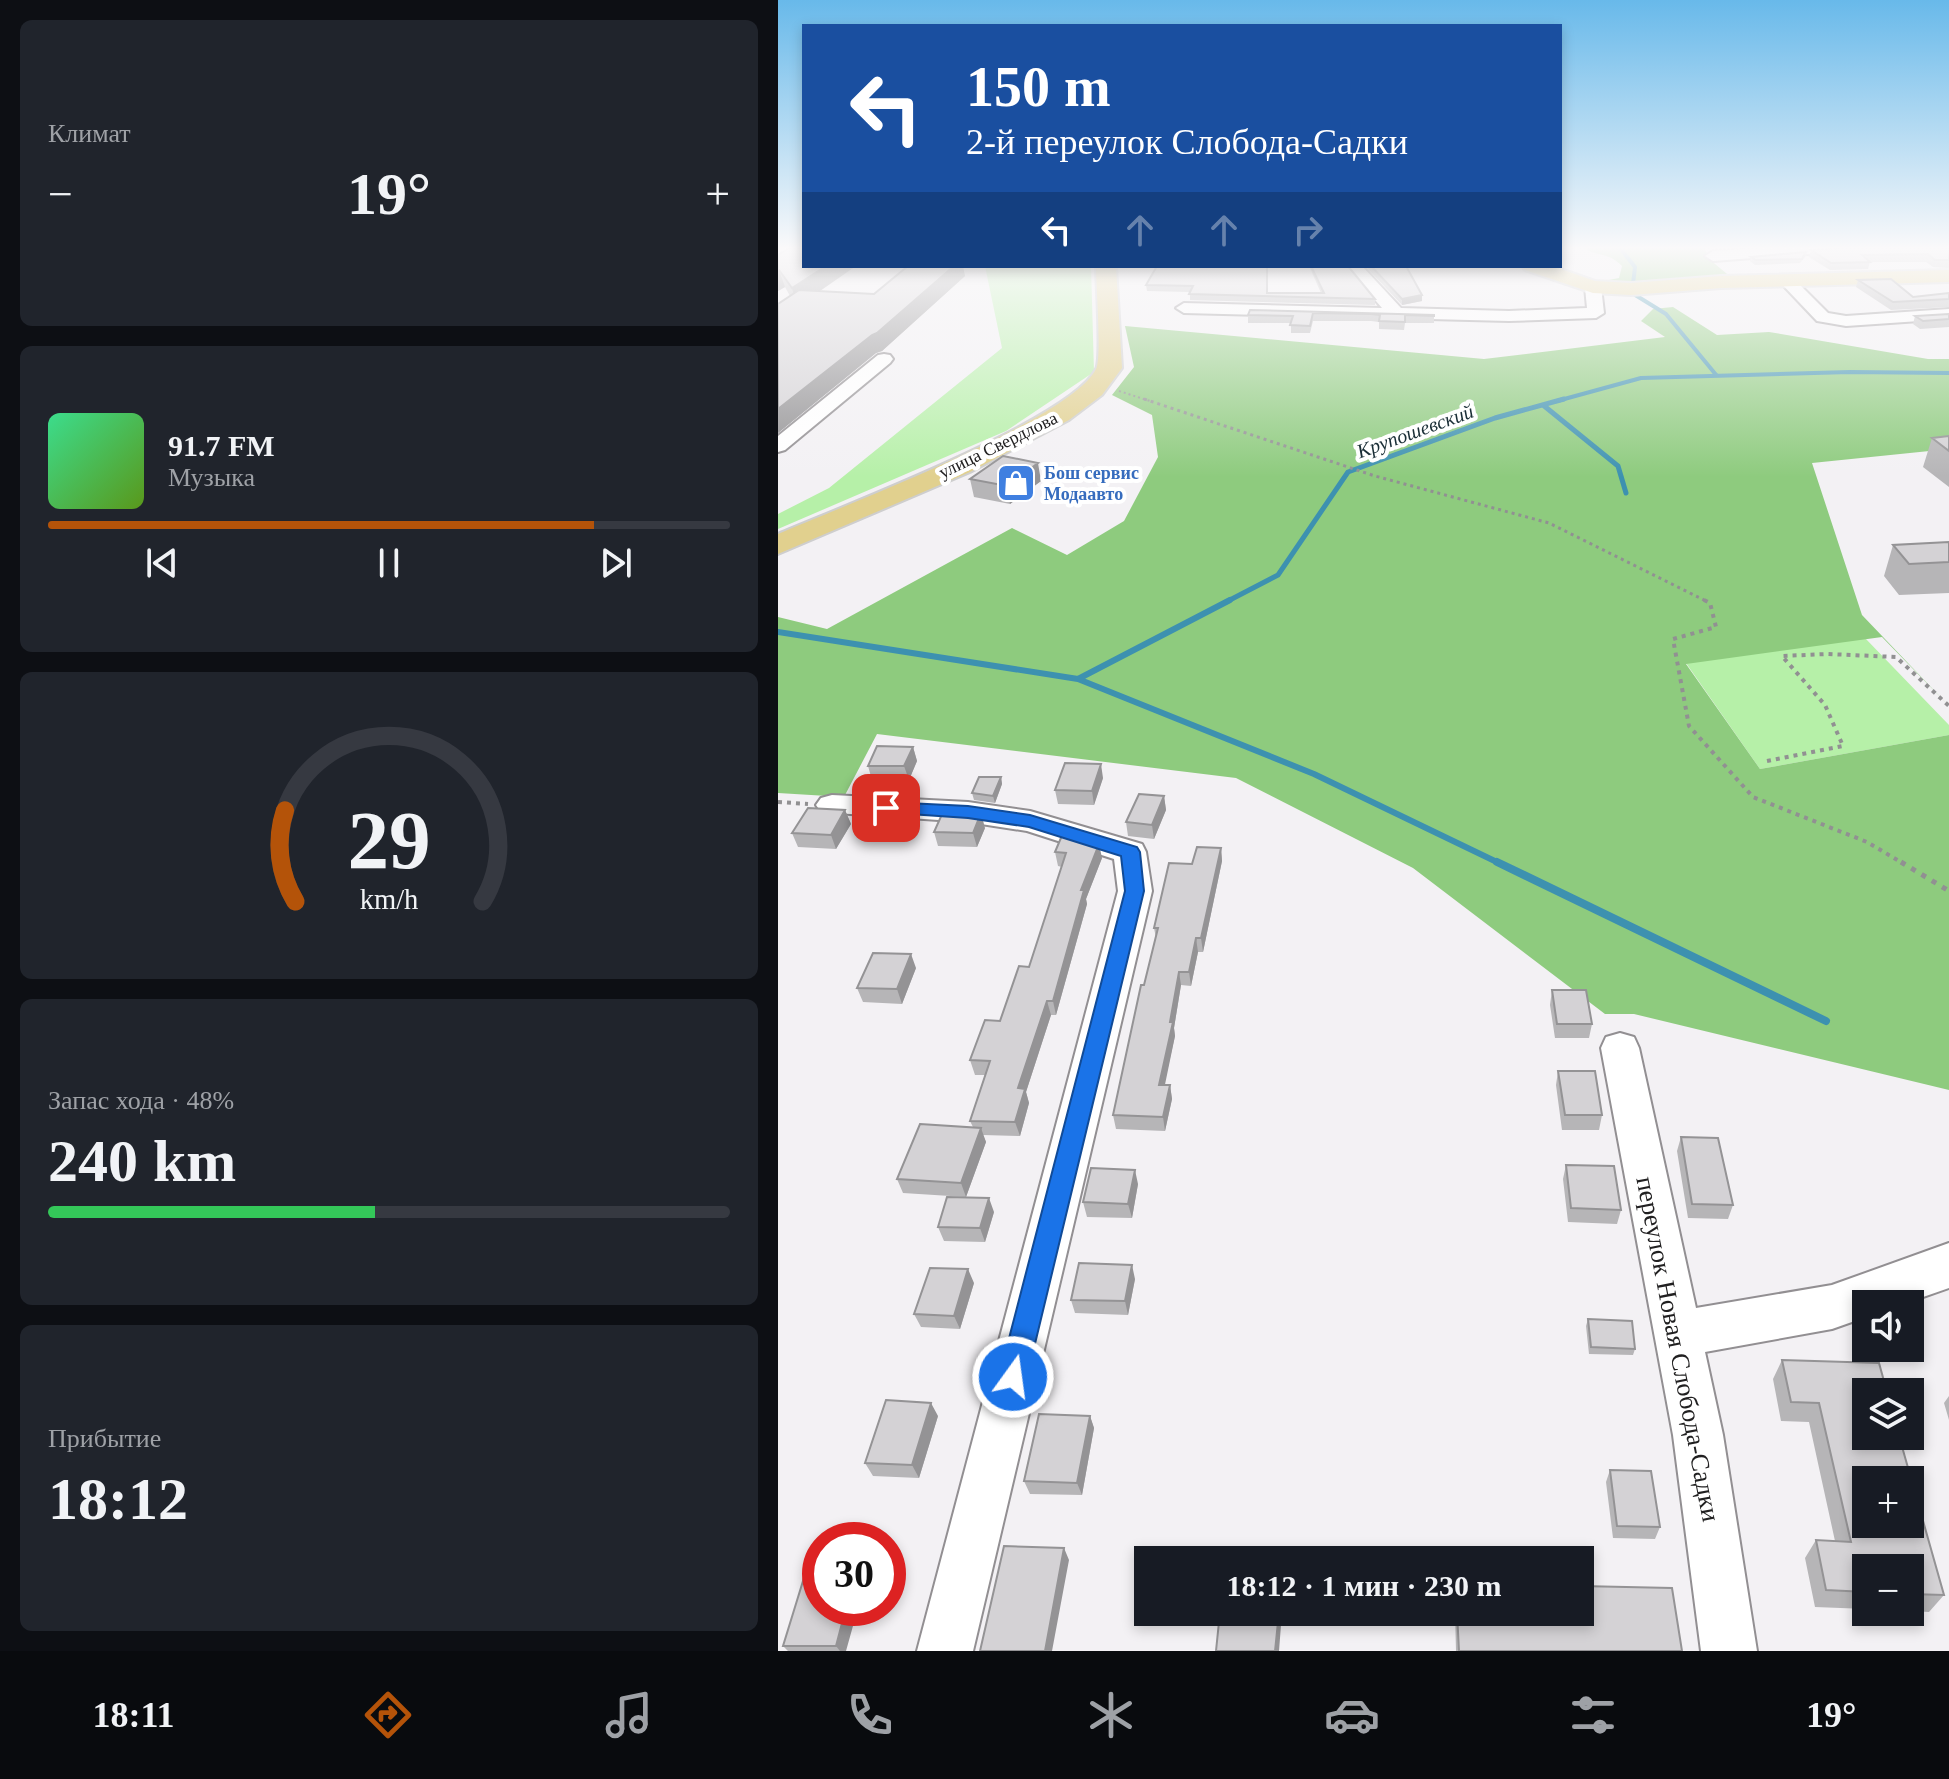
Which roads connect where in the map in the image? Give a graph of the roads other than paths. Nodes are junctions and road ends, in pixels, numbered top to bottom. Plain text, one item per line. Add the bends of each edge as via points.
1 (1109, 323) edge
2 (884, 359) dead end
3 (778, 446) edge
4 (778, 545) edge
5 (832, 805) dead end
6 (1620, 1048) dead end
7 (1948, 1267) edge
8 (1678, 1334) junction
9 (945, 1651) edge
10 (1729, 1651) edge

1 - 4 main road, улица Свердлова via 1110,368 1101,385 1071,410 1023,437
2 - 3 street
5 - 9 street via 1030,821 1130,852 1135,891
6 - 8 street, переулок Новая Слобода-Садки
7 - 8 street via 1832,1307
8 - 10 street, переулок Новая Слобода-Садки

